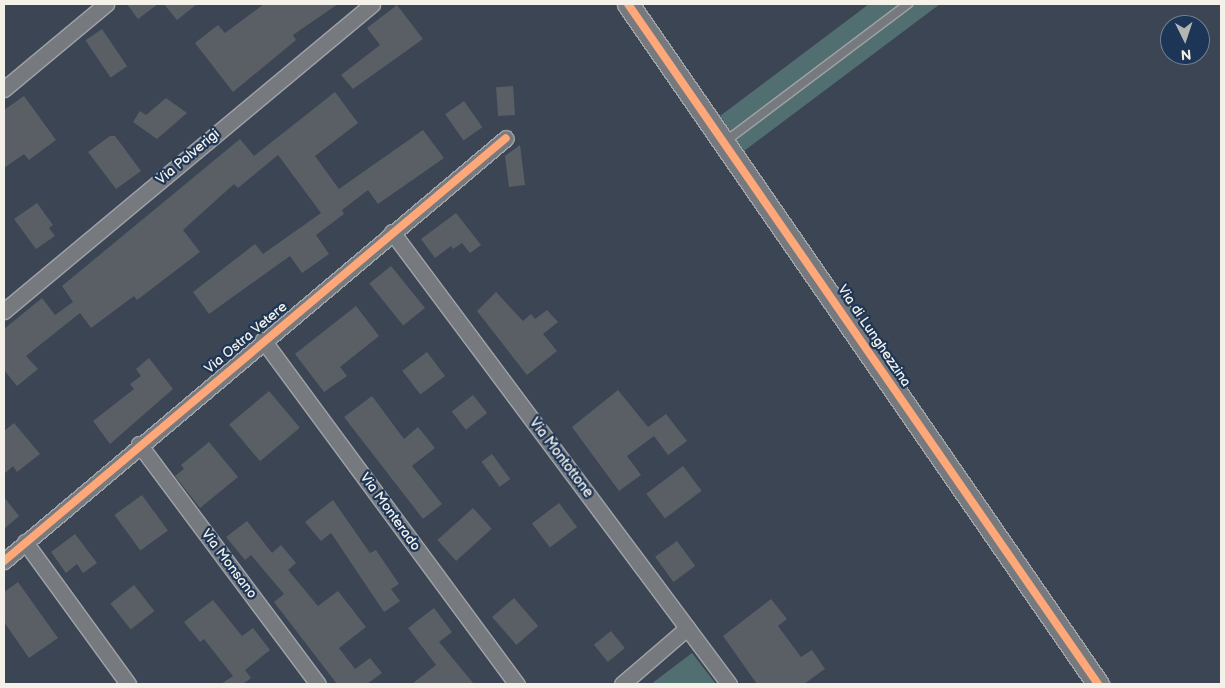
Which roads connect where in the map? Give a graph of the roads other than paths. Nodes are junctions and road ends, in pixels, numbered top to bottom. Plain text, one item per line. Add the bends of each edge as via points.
1 (106, 4) edge
2 (372, 4) edge
3 (628, 4) edge
4 (908, 4) edge
5 (4, 89) edge
6 (506, 138) dead end
7 (725, 142) junction
8 (392, 232) junction
9 (4, 311) edge
10 (263, 340) junction
11 (139, 444) junction
12 (25, 542) junction
13 (4, 560) edge
14 (687, 628) junction
15 (128, 684) edge
16 (318, 684) edge
17 (517, 684) edge
18 (622, 684) edge
19 (729, 684) edge
20 (1098, 684) edge

1 - 5 street
2 - 9 street, Via Polverigi
3 - 7 street, Via di Lunghezzina
4 - 7 lane
6 - 8 street, Via Ostra Vetere
7 - 20 street, Via di Lunghezzina
8 - 10 street, Via Ostra Vetere
8 - 14 street, Via Montottone
10 - 11 street, Via Ostra Vetere
10 - 17 street, Via Monterado
11 - 12 street, Via Ostra Vetere
11 - 16 street, Via Monsano
12 - 13 street, Via Ostra Vetere
12 - 15 street
14 - 18 street
14 - 19 street, Via Montottone

